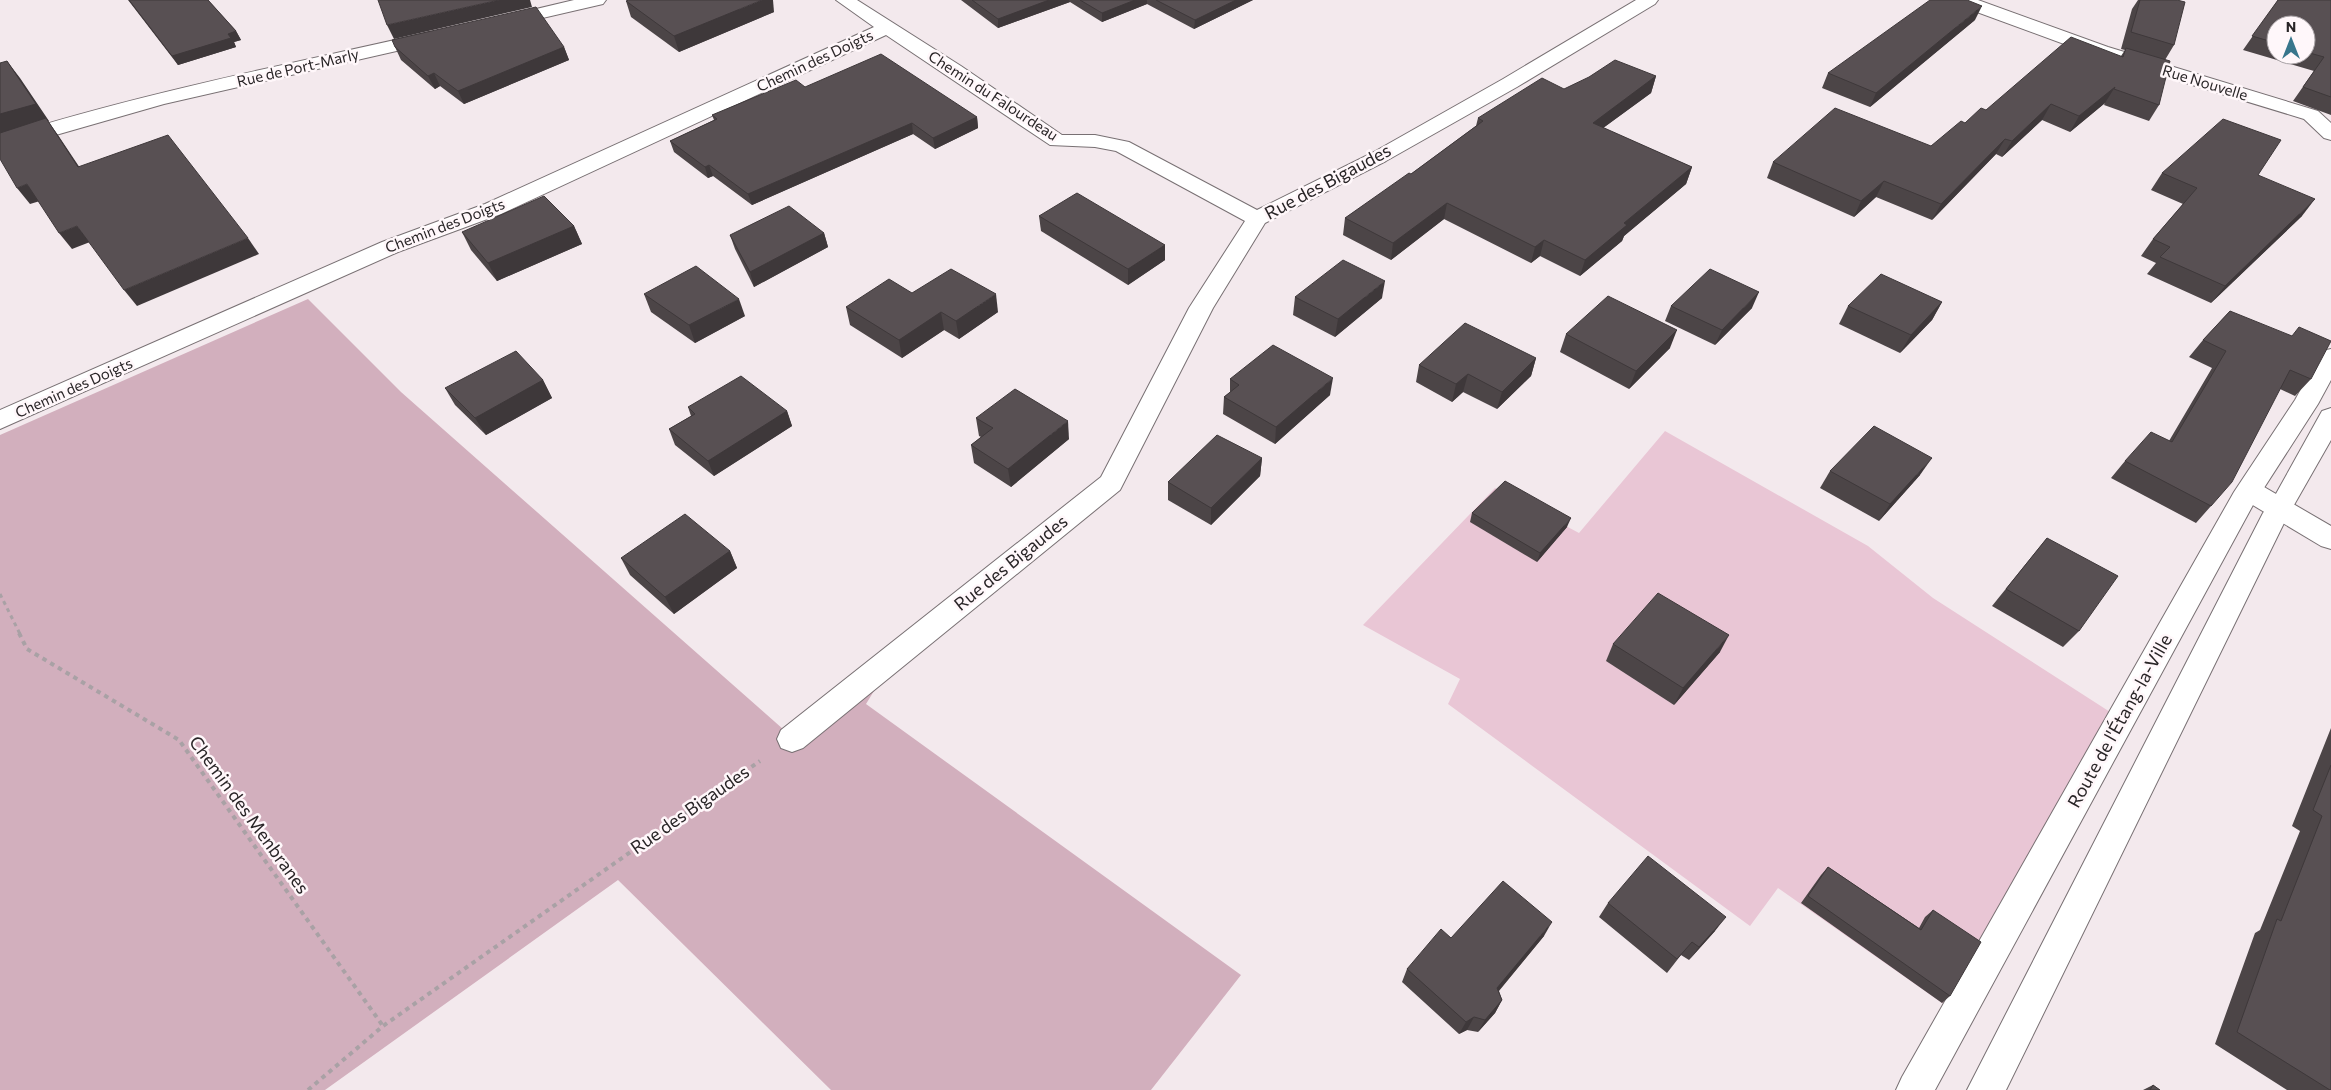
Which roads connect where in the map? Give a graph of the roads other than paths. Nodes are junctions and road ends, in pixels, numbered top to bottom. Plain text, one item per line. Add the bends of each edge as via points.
1 (597, 0) edge
2 (845, 0) edge
3 (1649, 0) edge
4 (1961, 0) edge
5 (491, 25) edge
6 (888, 27) junction
7 (452, 34) edge
8 (2331, 134) edge
9 (0, 145) edge
10 (1257, 219) junction
11 (2331, 357) edge
12 (2331, 417) edge
13 (0, 420) edge
14 (2250, 491) junction
15 (2281, 508) junction
16 (2331, 539) edge
17 (792, 739) road end
18 (1915, 1090) edge
19 (1986, 1090) edge

1 - 5 street
2 - 6 street, Chemin du Falourdeau
3 - 10 street, Rue des Bigaudes via 1387,152
4 - 8 street, Rue Nouvelle via 2101,51 2311,115
6 - 10 street, Chemin du Falourdeau via 1057,141 1095,141 1122,146
6 - 13 street, Chemin des Doigts via 494,209 390,247
7 - 9 street, Rue de Port-Marly via 139,104
10 - 17 street, Rue des Bigaudes via 1201,308 1111,483
11 - 14 street, Route de l'Étang-la-Ville via 2306,404
12 - 15 street
14 - 15 street
14 - 18 street, Route de l'Étang-la-Ville
15 - 16 street
15 - 19 street

